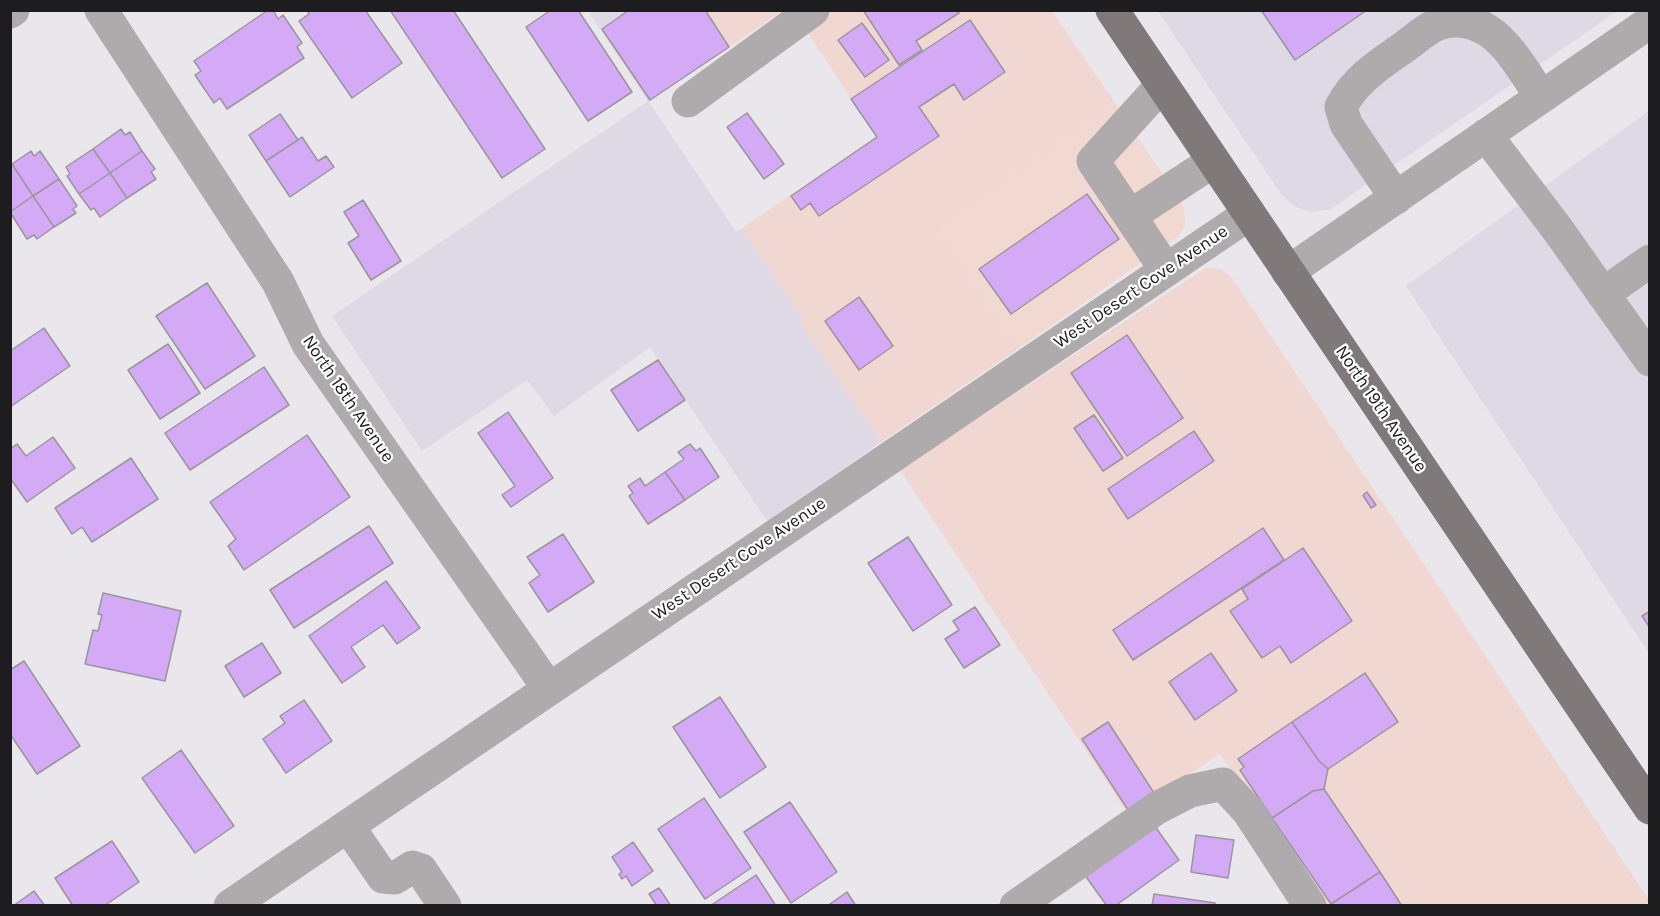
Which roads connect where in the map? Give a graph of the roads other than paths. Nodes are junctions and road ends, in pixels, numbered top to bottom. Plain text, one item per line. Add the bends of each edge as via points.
1 (101, 10) edge
2 (813, 10) edge
3 (1112, 10) edge
4 (1650, 22) edge
5 (1162, 86) junction
6 (1541, 97) junction
7 (688, 102) dead end
8 (1486, 135) junction
9 (1212, 162) junction
10 (1396, 198) junction
11 (1249, 214) junction
12 (1130, 216) junction
13 (1650, 261) edge
14 (1166, 270) junction
15 (1288, 272) junction
16 (1603, 294) junction
17 (1650, 360) edge
18 (549, 689) junction
19 (1650, 808) edge
20 (348, 826) junction
21 (233, 905) edge
22 (445, 906) edge
23 (1016, 906) edge
24 (1310, 906) edge

1 - 18 street, North 18th Avenue via 278,282 308,344
2 - 7 street
3 - 5 main road, North 19th Avenue
4 - 6 street
5 - 9 main road, North 19th Avenue
5 - 12 street via 1093,161
6 - 8 street
6 - 10 street via 1496,35 1477,24 1456,20 1436,25 1368,73 1341,107 1346,124
8 - 10 street
8 - 16 street
9 - 11 main road, North 19th Avenue
9 - 12 street
10 - 15 street
11 - 14 street, West Desert Cove Avenue
11 - 15 main road, North 19th Avenue
12 - 14 street
13 - 16 street
14 - 18 street, West Desert Cove Avenue
15 - 19 main road, North 19th Avenue
16 - 17 street
18 - 20 street, West Desert Cove Avenue
20 - 21 street, West Desert Cove Avenue
20 - 22 street via 383,877 395,878 412,867 421,870
23 - 24 street via 1157,808 1191,791 1222,784 1248,811

